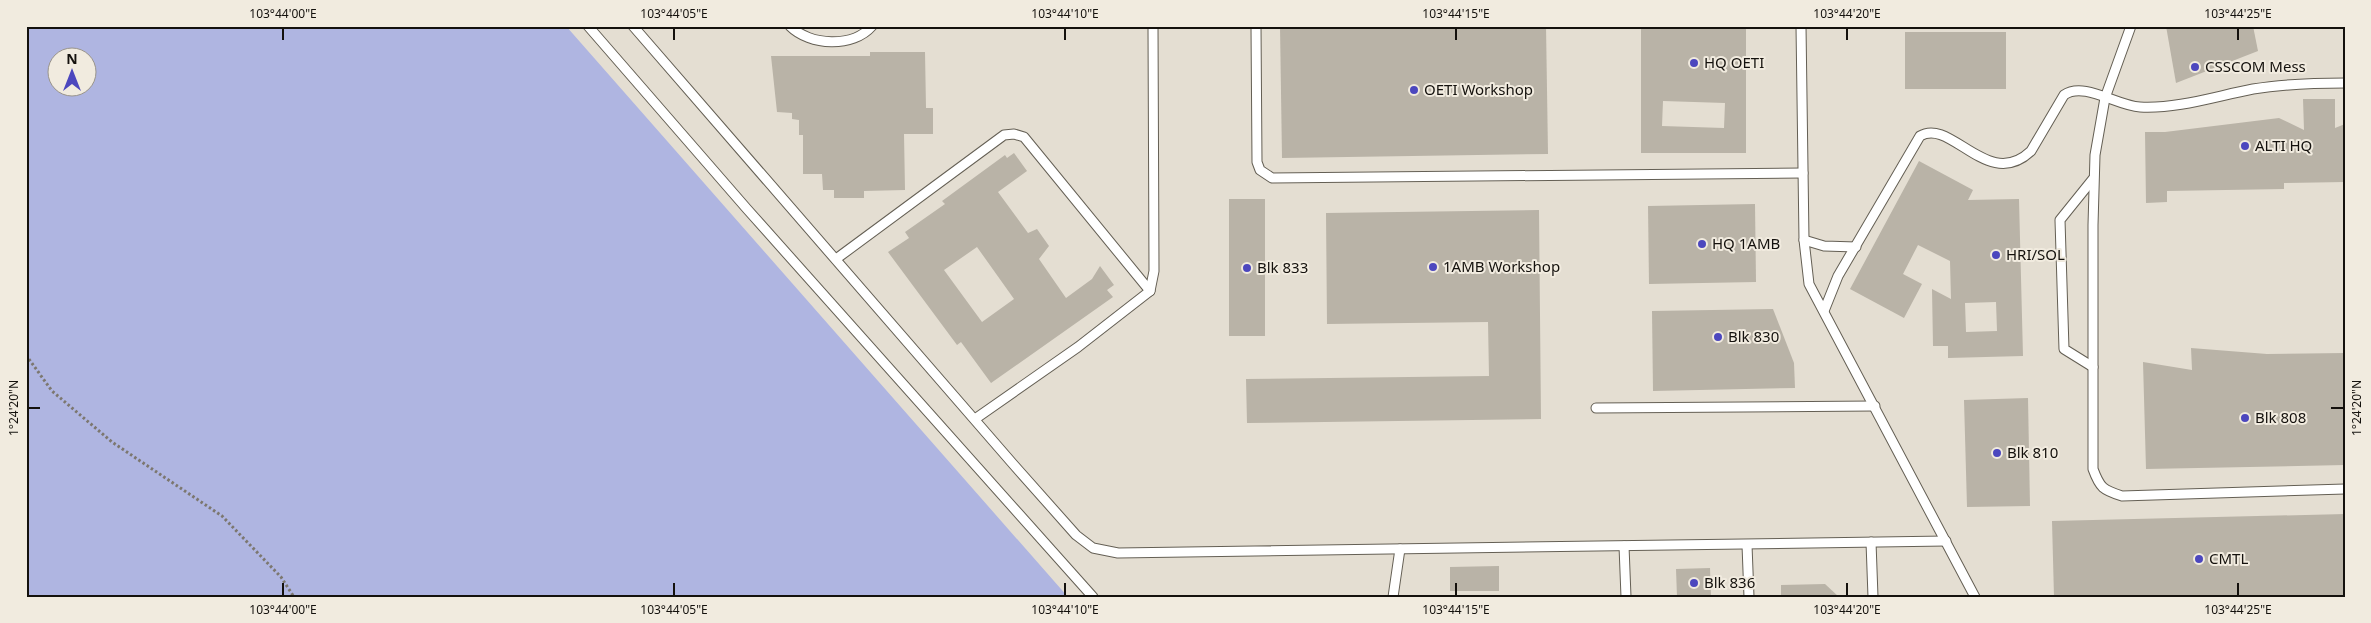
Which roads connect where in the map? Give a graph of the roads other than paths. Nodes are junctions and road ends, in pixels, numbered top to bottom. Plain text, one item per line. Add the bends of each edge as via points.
1 (588, 26) edge
2 (633, 26) edge
3 (790, 26) edge
4 (872, 26) edge
5 (1153, 26) edge
6 (1256, 26) edge
7 (1801, 26) edge
8 (2131, 26) edge
9 (2345, 83) edge
10 (2105, 98) junction
11 (1803, 173) junction
12 (2094, 179) junction
13 (1804, 240) junction
14 (1856, 247) junction
15 (836, 258) junction
16 (1150, 291) junction
17 (1824, 311) junction
18 (2093, 366) junction
19 (1874, 406) junction
20 (1596, 408) dead end
21 (975, 419) junction
22 (2345, 489) edge
23 (1946, 541) junction
24 (1871, 542) junction
25 (1747, 545) junction
26 (1624, 546) junction
27 (1400, 549) junction
28 (1093, 597) edge
29 (1393, 597) edge
30 (1626, 597) edge
31 (1749, 597) edge
32 (1873, 597) edge
33 (1975, 597) edge

1 - 28 lane
2 - 15 lane
3 - 4 lane via 801,34 833,42 858,37
5 - 16 lane via 1154,271
6 - 11 lane via 1257,162 1260,170 1272,178
7 - 11 lane
8 - 10 lane
9 - 10 lane via 2282,85 2150,108
10 - 12 lane
10 - 14 lane via 2082,89 2064,94 2031,150 2025,157 2008,163 1991,162 1936,133 1924,133
11 - 13 lane
12 - 18 lane
12 - 18 lane via 2060,220 2064,349
13 - 14 lane via 1824,246
13 - 17 lane via 1809,284
14 - 17 lane via 1838,276
15 - 16 lane via 1004,135 1014,134 1024,137
15 - 21 lane
16 - 21 lane via 1078,347
17 - 19 lane
18 - 22 lane via 2093,469 2098,484 2108,491 2122,496
19 - 20 lane
19 - 23 lane
21 - 27 lane via 1076,535 1093,548 1118,553
23 - 24 lane
23 - 33 lane
24 - 25 lane
24 - 32 lane
25 - 26 lane
25 - 31 lane
26 - 27 lane
26 - 30 lane
27 - 29 lane

